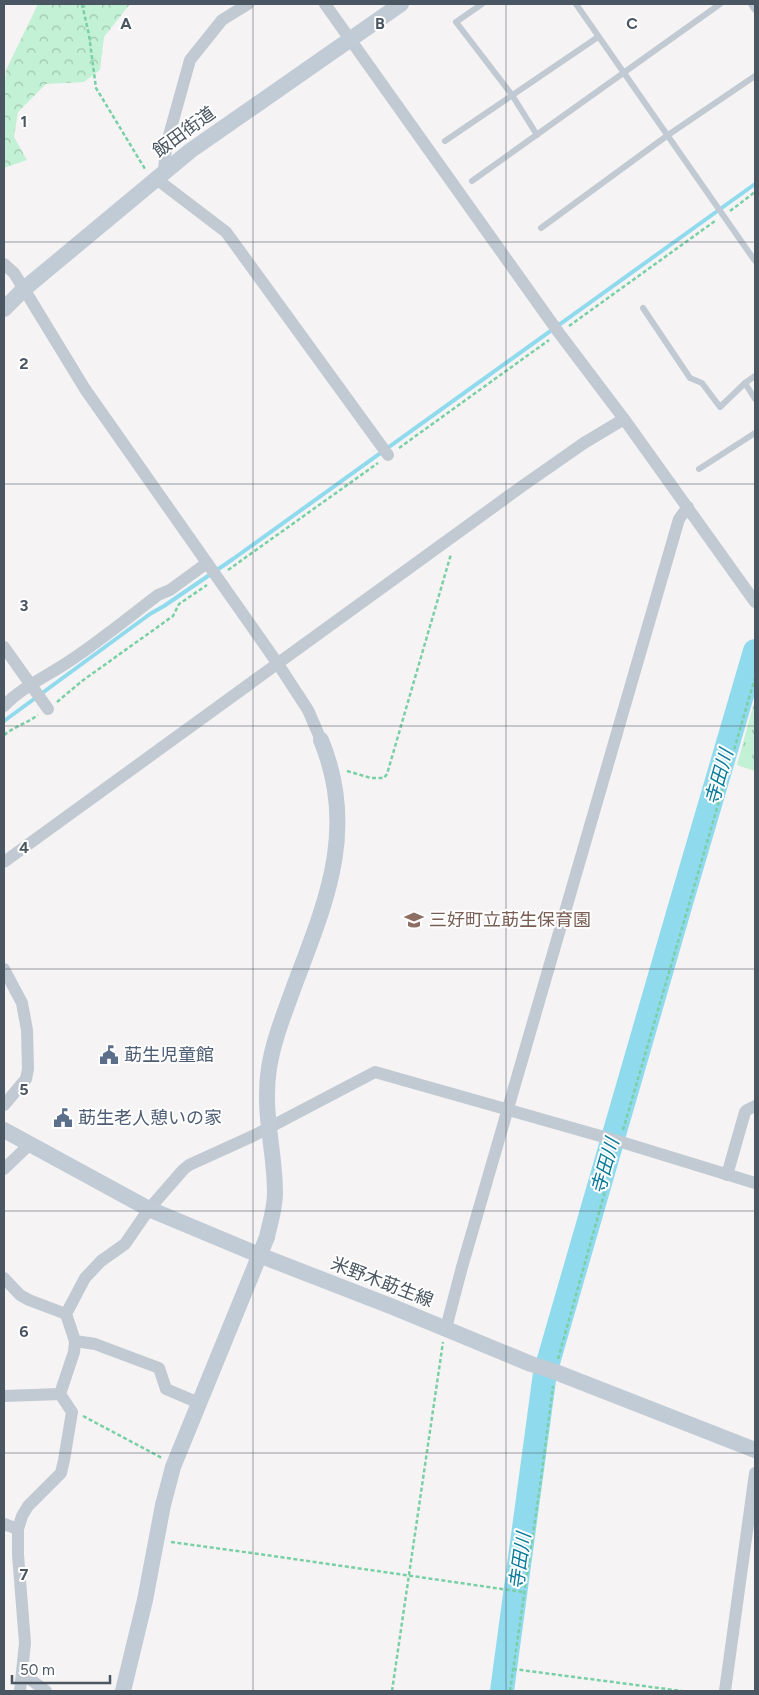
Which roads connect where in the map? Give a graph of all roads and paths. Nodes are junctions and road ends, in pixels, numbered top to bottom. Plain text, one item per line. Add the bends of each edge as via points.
1 (82, 4) edge
2 (248, 4) edge
3 (325, 4) edge
4 (401, 4) edge
5 (482, 4) edge
6 (576, 4) edge
7 (720, 4) edge
8 (751, 4) edge
9 (755, 10) edge
10 (598, 36) junction
11 (351, 39) junction
12 (624, 72) junction
13 (755, 76) edge
14 (512, 95) junction
15 (537, 135) junction
16 (668, 135) junction
17 (445, 141) dead end
18 (158, 176) junction
19 (472, 181) dead end
20 (541, 228) dead end
21 (755, 261) edge
22 (4, 264) edge
23 (24, 289) junction
24 (643, 308) dead end
25 (4, 309) edge
26 (755, 376) edge
27 (745, 383) junction
28 (755, 399) edge
29 (624, 419) junction
30 (755, 433) edge
31 (388, 456) dead end
32 (699, 469) dead end
33 (688, 507) junction
34 (452, 538) junction
35 (207, 563) junction
36 (755, 602) edge
37 (4, 647) edge
38 (278, 664) junction
39 (32, 686) junction
40 (4, 706) edge
41 (47, 707) dead end
42 (321, 740) joint
43 (331, 768) junction
44 (4, 862) edge
45 (4, 969) edge
46 (4, 1105) edge
47 (755, 1106) edge
48 (508, 1111) junction
49 (268, 1129) junction
50 (4, 1130) edge
51 (30, 1145) junction
52 (4, 1169) edge
53 (727, 1174) junction
54 (755, 1183) edge
55 (149, 1210) junction
56 (260, 1256) junction
57 (4, 1278) edge
58 (66, 1314) junction
59 (446, 1328) junction
60 (75, 1341) junction
61 (60, 1394) junction
62 (4, 1396) edge
63 (199, 1403) junction
64 (72, 1412) junction
65 (755, 1450) edge
66 (173, 1467) junction
67 (755, 1473) edge
68 (4, 1524) edge
69 (18, 1529) junction
70 (157, 1541) junction
71 (409, 1576) junction
72 (513, 1669) junction
73 (23, 1674) junction
74 (20, 1691) edge
75 (46, 1691) edge
76 (123, 1691) edge
77 (392, 1691) edge
78 (510, 1691) edge
79 (682, 1691) edge
80 (725, 1691) edge

1 - 18 path via 96,88 147,172
2 - 18 street via 222,20 190,60
3 - 11 street
4 - 11 main road, 飯田街道
5 - 14 lane via 456,22
6 - 10 lane
7 - 12 lane
8 - 9 lane
10 - 12 lane
10 - 14 lane
11 - 18 main road, 飯田街道
11 - 29 street via 559,333
12 - 15 lane
12 - 16 lane
13 - 16 lane
14 - 15 lane
14 - 17 lane
15 - 19 lane
16 - 20 lane
16 - 21 lane
18 - 23 main road, 飯田街道
18 - 31 street via 163,184 226,232
22 - 23 street
23 - 25 main road, 飯田街道
23 - 35 street via 85,389
24 - 27 lane via 690,378 702,383 720,407
26 - 27 lane
27 - 28 lane
29 - 33 street
29 - 34 street via 584,443
30 - 32 lane
33 - 36 street
33 - 48 street via 676,529
34 - 38 street
34 - 43 path via 453,546 387,774 384,778 372,778
35 - 38 street
35 - 39 street
37 - 39 street
38 - 42 street via 308,710
38 - 44 street
39 - 40 street
39 - 41 street
42 - 43 main road
43 - 49 main road via 337,808 336,856 325,902 272,1050 266,1086
45 - 46 street via 22,1003 27,1030 28,1069 26,1079
47 - 53 street via 745,1112
48 - 49 street via 374,1072
48 - 53 street
48 - 59 street
49 - 55 street via 189,1165
49 - 56 main road via 275,1194
50 - 51 main road, 米野木莇生線
51 - 52 street
51 - 55 main road, 米野木莇生線
53 - 54 street
55 - 56 main road, 米野木莇生線
55 - 58 street via 125,1244 100,1261 85,1278
56 - 59 main road, 米野木莇生線
56 - 63 main road
57 - 58 street via 20,1295
58 - 60 street
59 - 65 main road, 米野木莇生線
59 - 71 path
60 - 61 street
60 - 63 street via 95,1344 159,1368 166,1389
61 - 62 street
61 - 64 street
63 - 66 main road
64 - 66 path via 162,1458
64 - 69 street via 61,1473 28,1506
66 - 70 main road
67 - 80 street
68 - 69 street
69 - 73 street via 25,1643
70 - 71 path
70 - 76 main road
71 - 72 path via 522,1592
71 - 77 path
72 - 78 path
72 - 79 path
73 - 74 street
73 - 75 street

